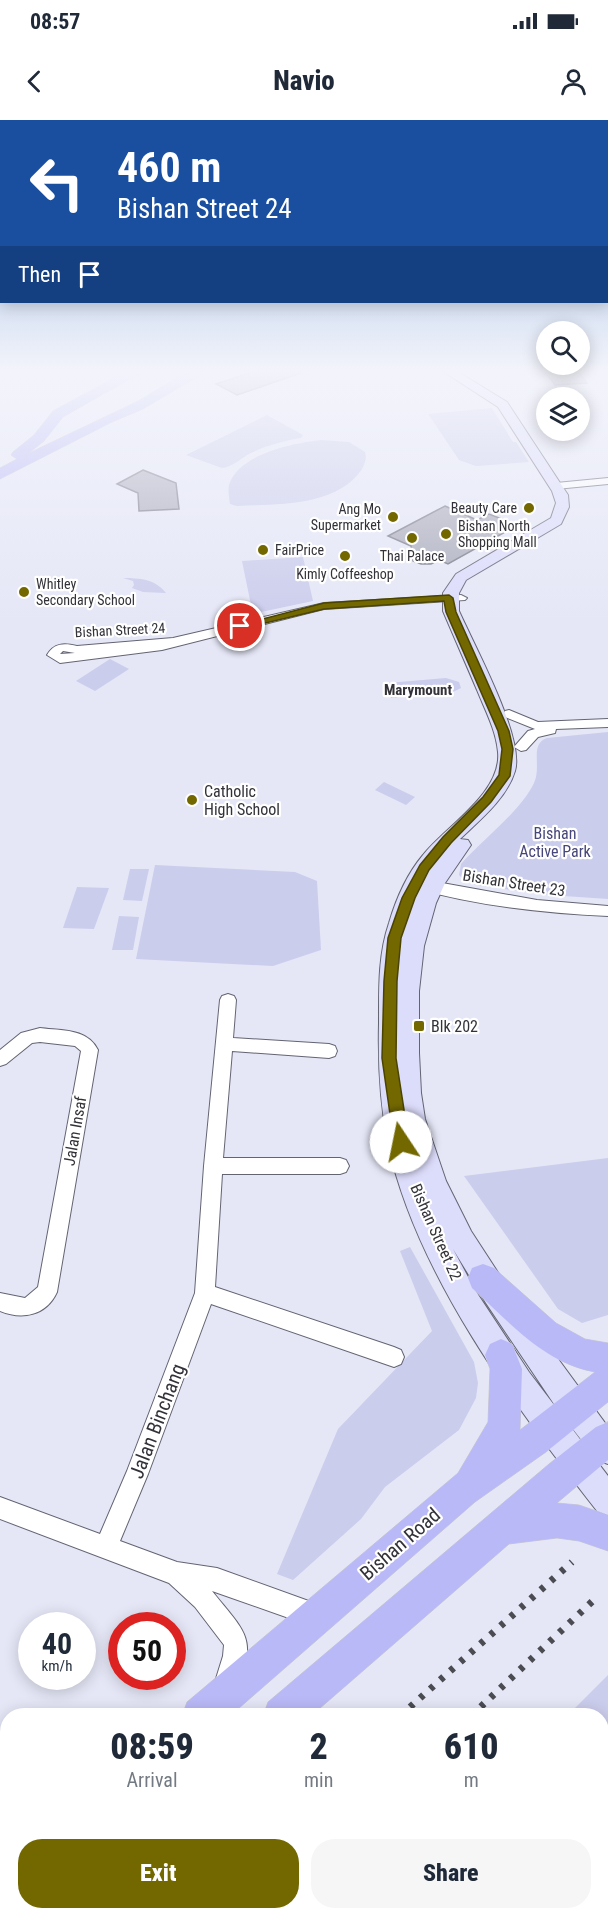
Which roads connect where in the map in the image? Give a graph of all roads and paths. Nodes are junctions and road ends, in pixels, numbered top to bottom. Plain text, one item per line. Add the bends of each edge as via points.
1 (17, 454) edge
2 (39, 454) edge
3 (538, 454) edge
4 (543, 454) edge
5 (0, 466) edge
6 (0, 474) edge
7 (608, 481) edge
8 (561, 485) junction
9 (455, 598) junction
10 (173, 642) junction
11 (509, 714) junction
12 (608, 723) edge
13 (592, 724) junction
14 (521, 747) junction
15 (425, 885) junction
16 (608, 911) edge
17 (228, 1000) dead end
18 (224, 1044) junction
19 (329, 1051) dead end
20 (0, 1059) edge
21 (213, 1166) junction
22 (340, 1166) dead end
23 (483, 1278) junction
24 (205, 1293) junction
25 (0, 1302) edge
26 (501, 1354) junction
27 (394, 1357) dead end
28 (608, 1359) edge
29 (608, 1382) edge
30 (563, 1417) junction
31 (599, 1449) edge
32 (463, 1490) junction
33 (608, 1500) edge
34 (0, 1508) edge
35 (503, 1527) junction
36 (608, 1533) edge
37 (105, 1548) junction
38 (177, 1574) junction
39 (318, 1617) junction
40 (211, 1707) edge
41 (291, 1708) edge

1 - 5 main road
2 - 6 main road
3 - 8 main road
4 - 8 main road
7 - 8 street
8 - 9 main road via 564,506 556,520 461,577 451,589
9 - 10 street, Bishan Street 24 via 324,606
9 - 11 main road, Bishan Street 22
9 - 15 main road, Bishan Street 22 via 451,612 503,731 507,764 505,776 487,799 424,868
10 - 10 street, Bishan Street 24 via 60,659 53,655 61,647 76,650
11 - 13 street via 537,726
11 - 14 main road, Bishan Street 22
12 - 13 street
13 - 14 street via 540,731 528,737
14 - 15 main road, Bishan Street 22 via 517,780
15 - 16 street, Bishan Street 23 via 516,903
15 - 23 main road, Bishan Street 22 via 411,953 408,1010 412,1116 453,1226
15 - 26 main road, Bishan Street 22 via 408,898 395,938 389,1058 396,1121 406,1164 432,1230 465,1298
17 - 18 street, Jalan Binchang
18 - 19 street
18 - 21 street, Jalan Binchang
20 - 25 street, Jalan Insaf via 27,1038 40,1035 75,1039 90,1050 47,1292 32,1307 16,1309
21 - 22 street
21 - 24 street, Jalan Binchang
23 - 28 main road via 545,1334 580,1354
23 - 30 main road, Bishan Street 22
24 - 27 street
24 - 37 street, Jalan Binchang
26 - 30 main road, Bishan Street 22
26 - 32 main road via 506,1369 505,1426
29 - 30 main road, Bishan Road
30 - 31 main road, Bishan Street 22
30 - 32 main road, Bishan Road
31 - 33 main road, Bishan Street 22
31 - 35 main road
32 - 39 main road, Bishan Road
34 - 37 street
35 - 36 main road via 557,1520
35 - 41 main road
37 - 38 street
38 - 39 street via 217,1581
38 - 40 street via 236,1641 235,1656
39 - 40 main road, Bishan Road

